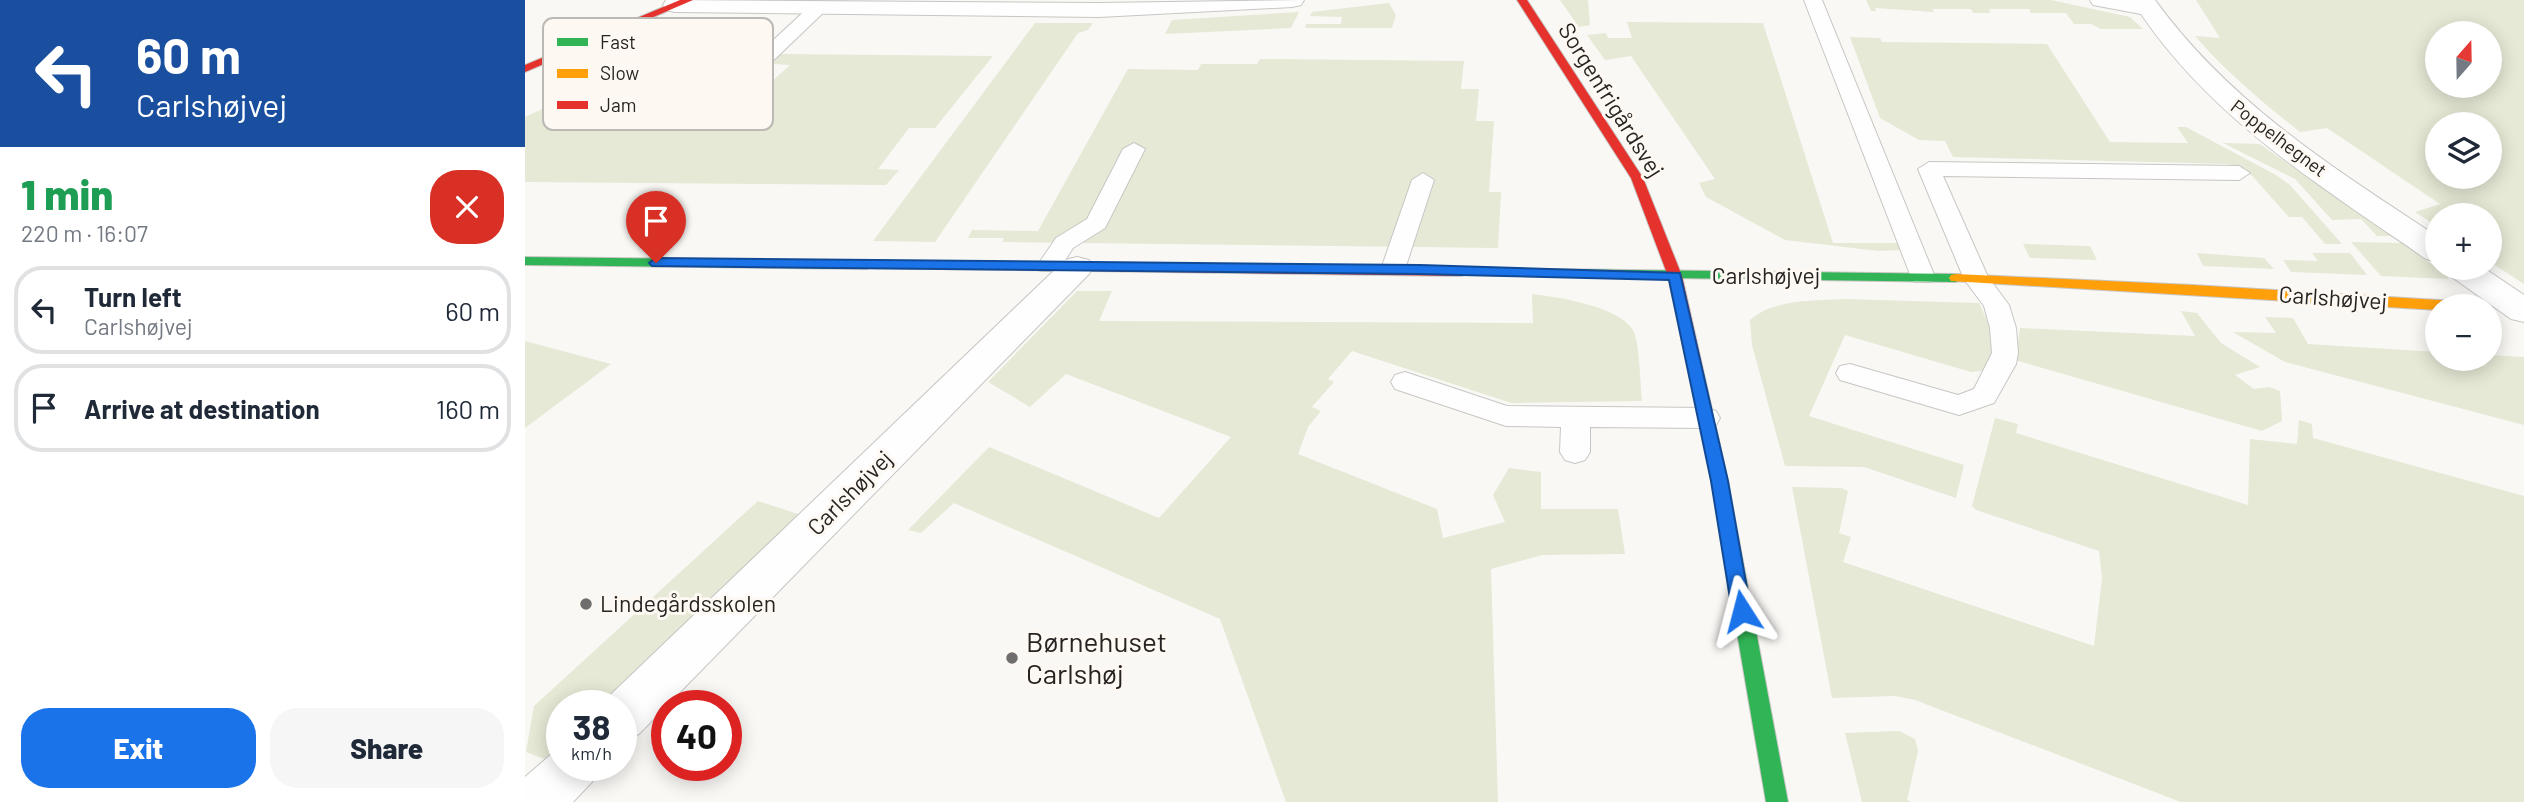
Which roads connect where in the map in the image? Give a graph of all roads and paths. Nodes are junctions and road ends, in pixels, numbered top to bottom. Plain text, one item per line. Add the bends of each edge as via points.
1 (1292, 0) edge
2 (1522, 0) edge
3 (1813, 0) edge
4 (2102, 0) edge
5 (681, 3) edge
6 (1180, 4) edge
7 (2146, 4) edge
8 (1102, 5) edge
9 (818, 8) junction
10 (646, 18) edge
11 (773, 51) edge
12 (543, 61) edge
13 (525, 69) edge
14 (1134, 149) dead end
15 (2239, 173) dead end
16 (1423, 180) dead end
17 (2425, 243) edge
18 (525, 261) edge
19 (1063, 267) junction
20 (1393, 269) junction
21 (1675, 276) junction
22 (1923, 277) junction
23 (1976, 279) junction
24 (2479, 280) edge
25 (2425, 304) edge
26 (2502, 310) edge
27 (2524, 311) edge
28 (1850, 373) dead end
29 (1405, 382) dead end
30 (1576, 416) junction
31 (1706, 418) junction
32 (1575, 452) dead end
33 (637, 702) edge
34 (558, 781) edge
35 (536, 802) edge
36 (1777, 802) edge

1 - 6 street
2 - 21 street, Sorgenfrigårdsvej via 1637,178
3 - 22 lane
4 - 7 street
5 - 9 street
5 - 10 street
6 - 8 street
7 - 17 street, Poppelhegnet via 2215,90 2278,142
8 - 9 street
9 - 11 lane
12 - 13 street
14 - 19 lane via 1097,223 1064,243
15 - 23 lane via 1929,169
16 - 20 lane
18 - 19 street, Carlshøjvej
19 - 20 street, Carlshøjvej
19 - 33 street, Carlshøjvej
20 - 21 street, Carlshøjvej
21 - 22 street, Carlshøjvej
21 - 31 street, Sorgenfrigårdsvej
22 - 23 street, Carlshøjvej
23 - 25 street, Carlshøjvej
23 - 28 lane via 1996,305 2005,353 1983,396 1959,405
24 - 27 street
26 - 27 street
29 - 30 lane via 1506,416
30 - 31 lane
30 - 32 lane
31 - 36 street, Sorgenfrigårdsvej
34 - 35 street

